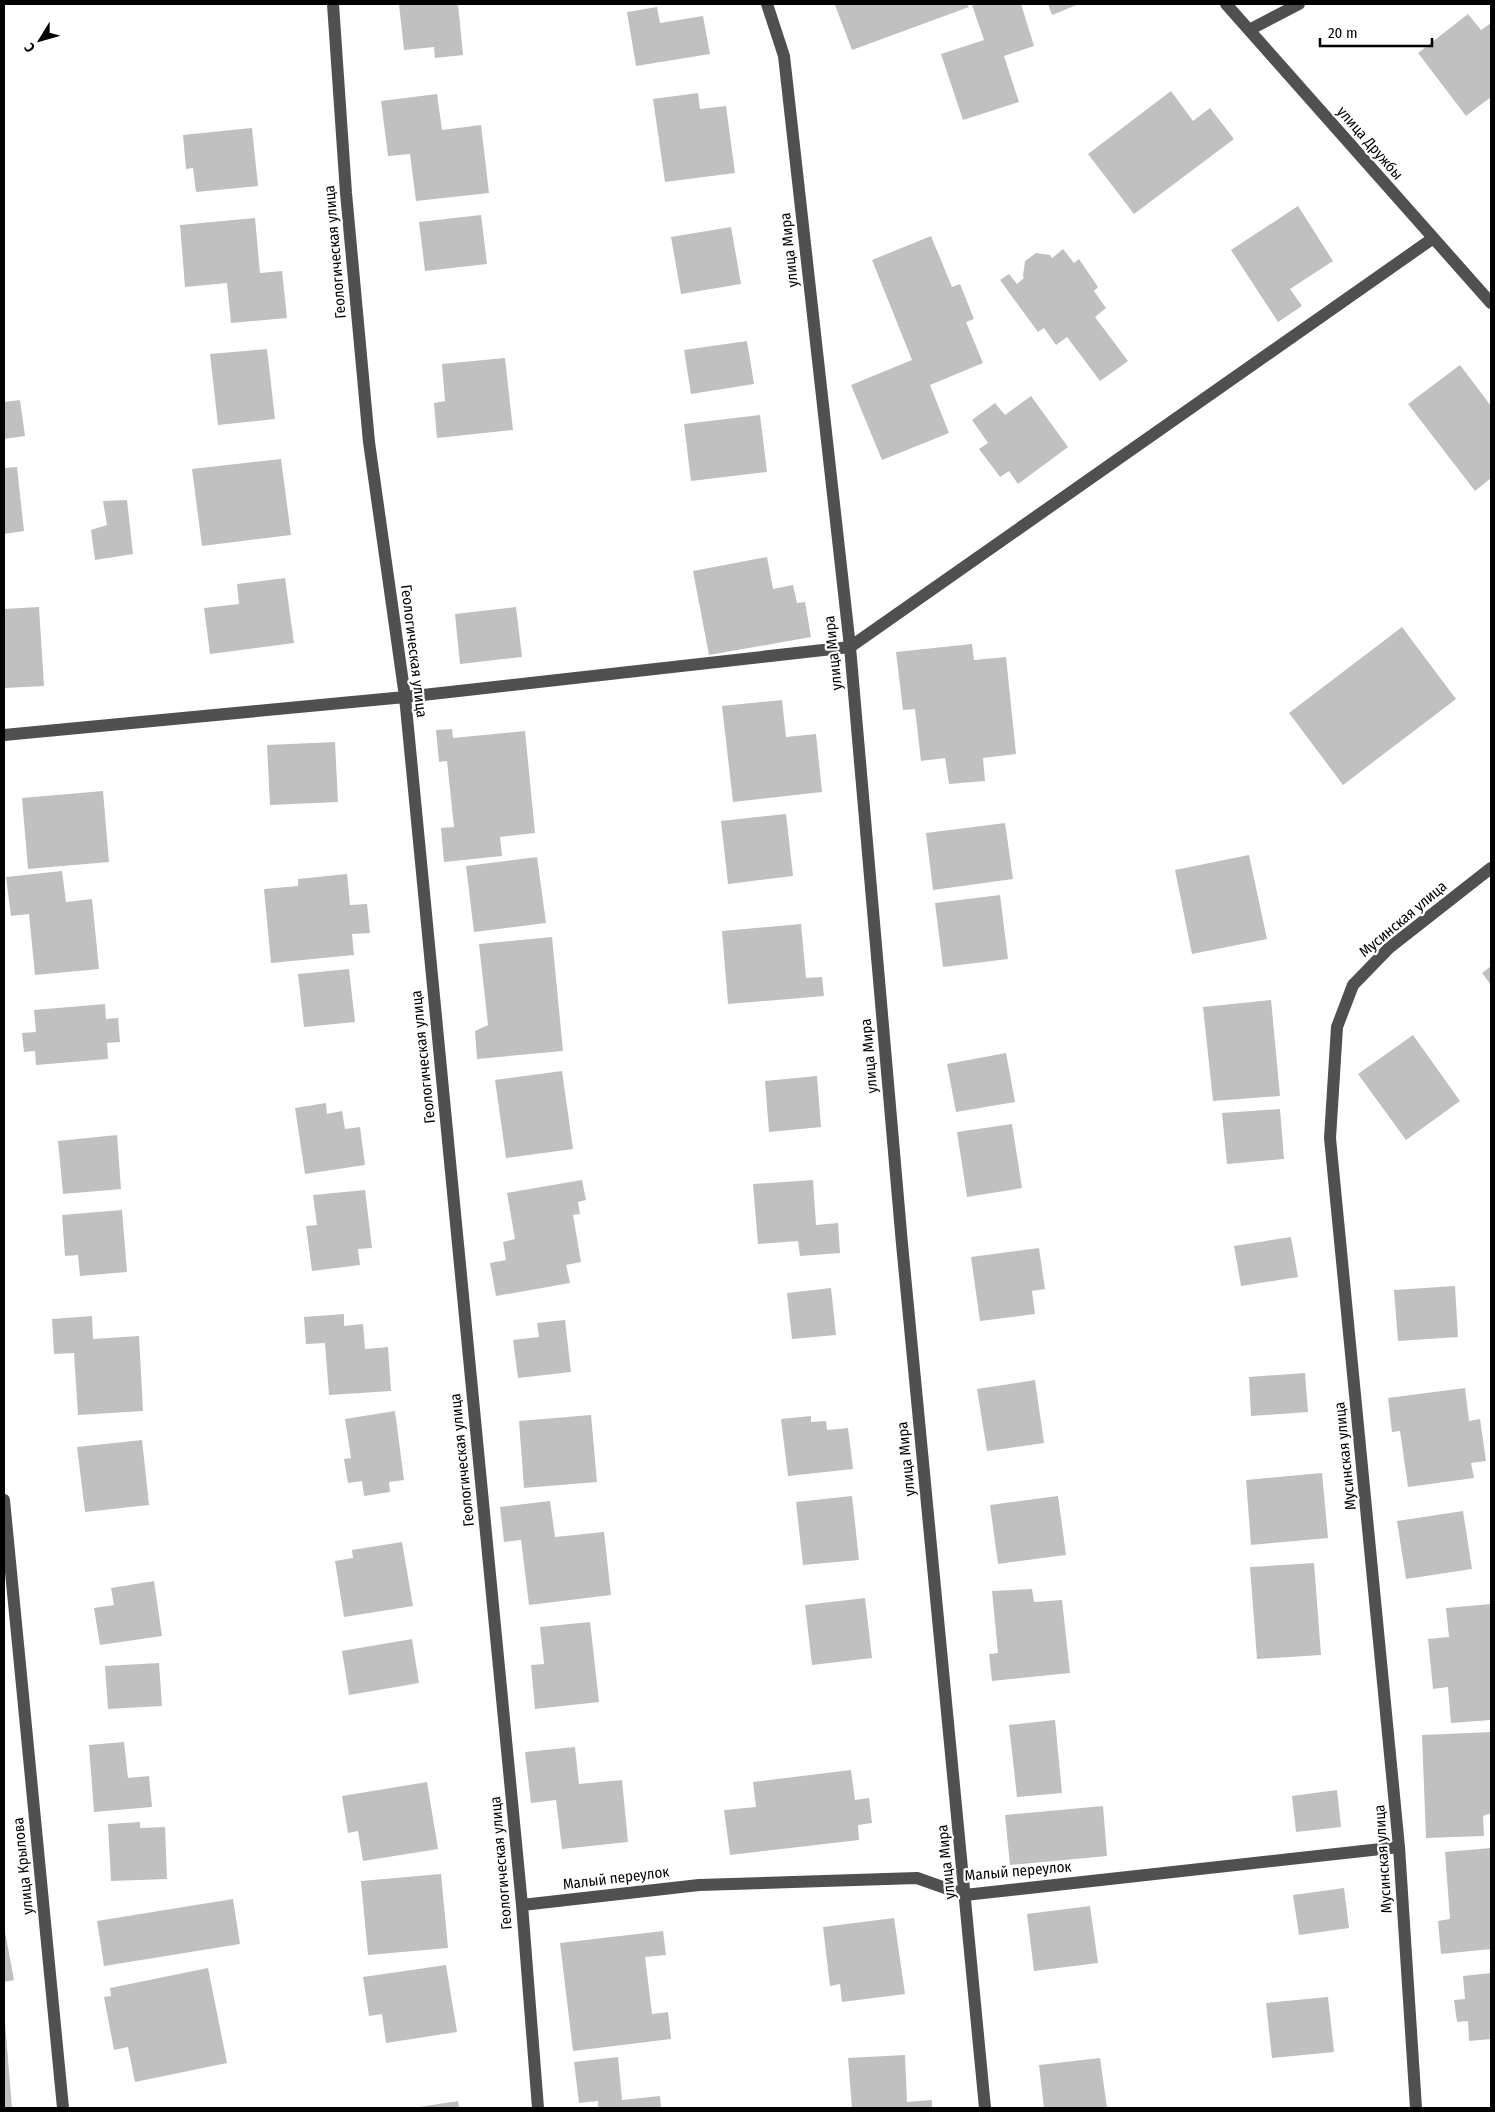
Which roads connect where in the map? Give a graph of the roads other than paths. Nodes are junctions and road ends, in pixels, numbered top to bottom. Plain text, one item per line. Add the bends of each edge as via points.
1 (334, 4) edge
2 (767, 4) edge
3 (1226, 4) edge
4 (1299, 4) edge
5 (1249, 30) junction
6 (1432, 239) junction
7 (1491, 303) edge
8 (850, 647) junction
9 (405, 697) junction
10 (4, 735) edge
11 (1491, 868) edge
12 (4, 1500) edge
13 (1399, 1846) junction
14 (965, 1895) junction
15 (522, 1905) junction
16 (63, 2108) edge
17 (538, 2108) edge
18 (985, 2108) edge
19 (1416, 2108) edge

1 - 9 street, Геологическая улица via 346,193 369,442
2 - 8 street, улица Мира via 784,56
3 - 5 street, улица Дружбы
4 - 5 street
5 - 6 street, улица Дружбы
6 - 7 street, улица Дружбы
6 - 8 street
8 - 9 street
8 - 14 street, улица Мира via 902,1244
9 - 10 street
9 - 15 street, Геологическая улица
11 - 13 street, Мусинская улица via 1389,948 1353,985 1337,1027 1330,1138
12 - 16 street, улица Крылова
13 - 14 street, Малый переулок
13 - 19 street, Мусинская улица
14 - 15 street, Малый переулок via 917,1878 698,1885
14 - 18 street, улица Мира
15 - 17 street, Геологическая улица

